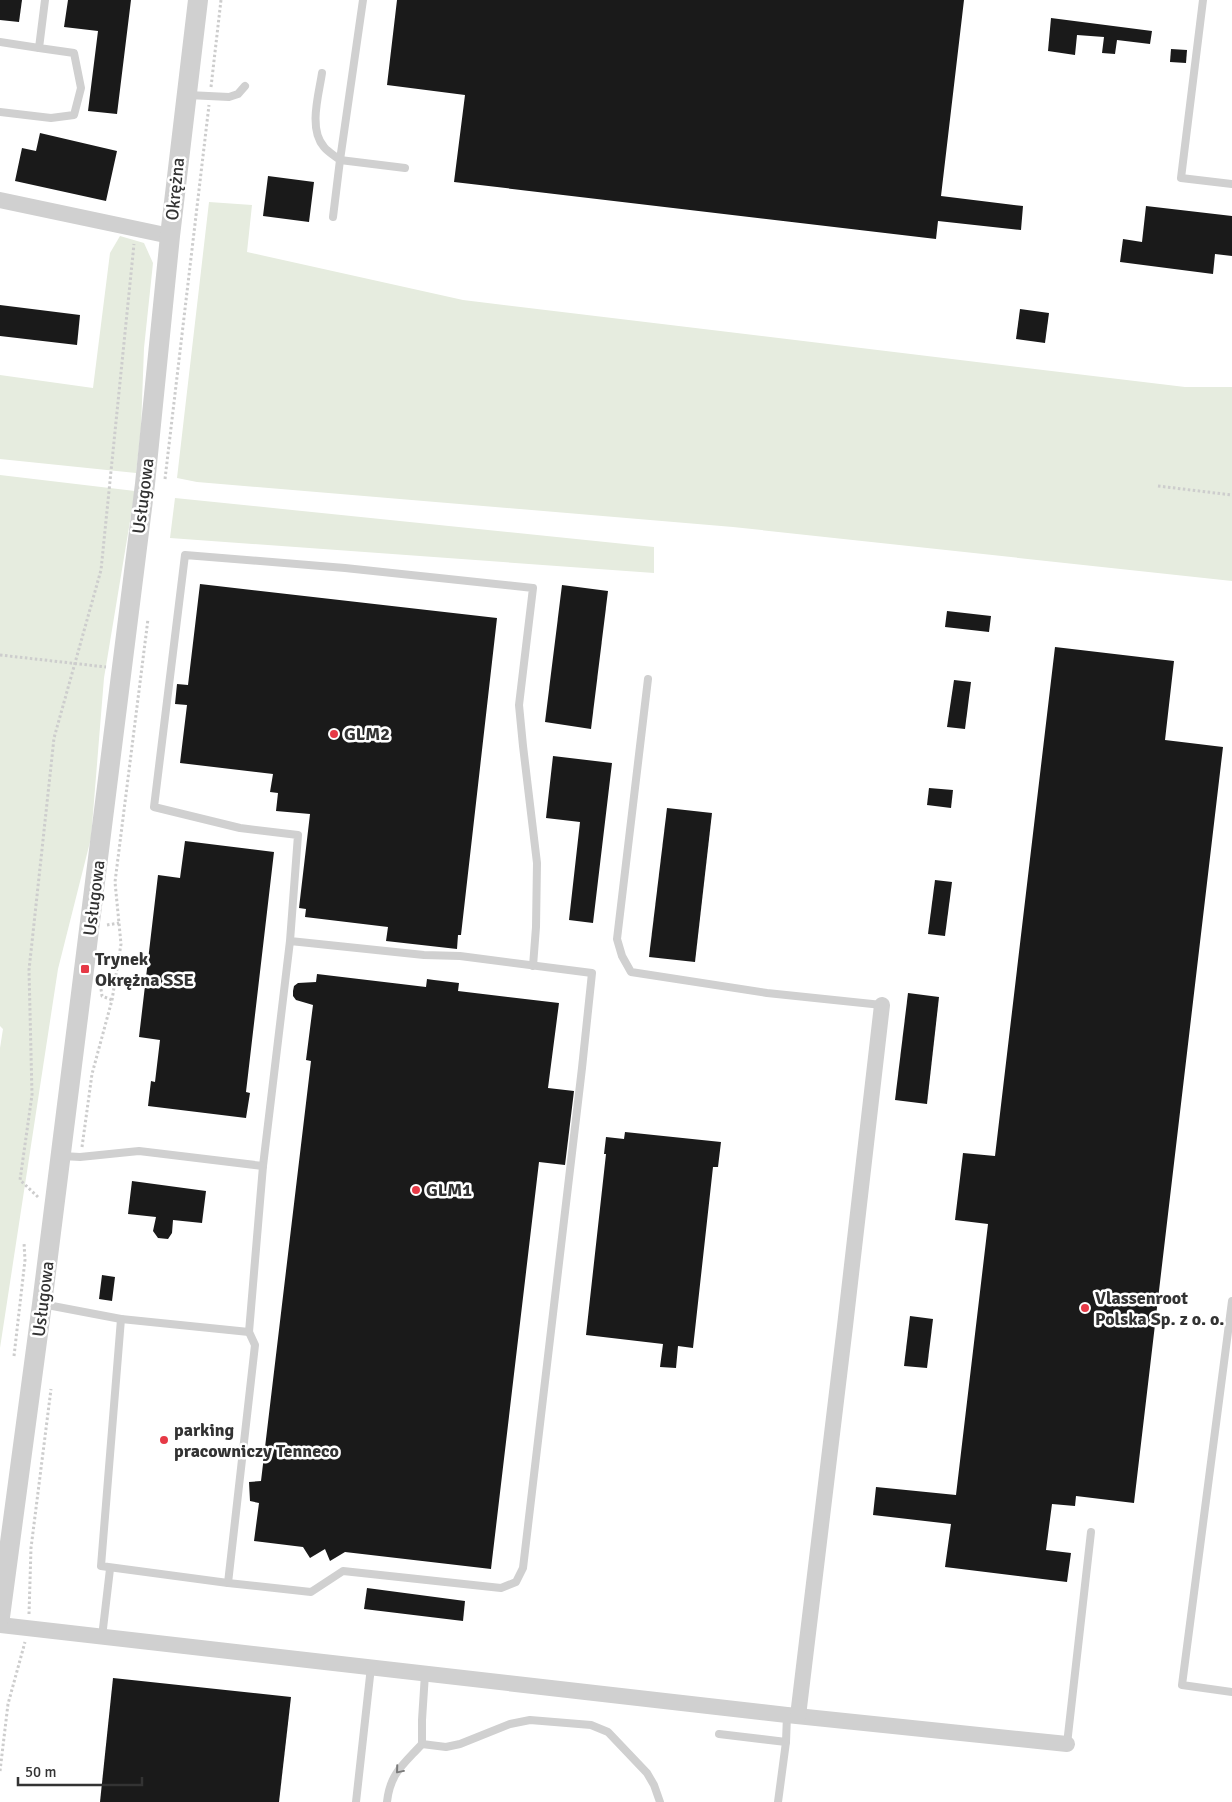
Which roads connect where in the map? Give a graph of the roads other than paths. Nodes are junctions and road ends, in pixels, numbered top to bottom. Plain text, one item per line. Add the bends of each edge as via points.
1 (45, 0) edge
2 (198, 0) edge
3 (363, 0) edge
4 (1203, 0) edge
5 (0, 42) edge
6 (39, 48) junction
7 (322, 73) dead end
8 (245, 86) dead end
9 (186, 94) junction
10 (0, 112) edge
11 (340, 160) junction
12 (406, 168) dead end
13 (1232, 184) edge
14 (0, 200) edge
15 (332, 217) dead end
16 (170, 236) junction
17 (648, 679) dead end
18 (290, 941) junction
19 (533, 966) junction
20 (882, 1005) joint
21 (71, 1157) junction
22 (264, 1166) junction
23 (1232, 1301) edge
24 (42, 1304) junction
25 (121, 1319) junction
26 (249, 1332) junction
27 (1091, 1532) dead end
28 (110, 1568) junction
29 (228, 1583) junction
30 (0, 1617) edge
31 (0, 1625) edge
32 (102, 1637) junction
33 (371, 1667) junction
34 (425, 1674) junction
35 (1232, 1692) edge
36 (793, 1715) junction
37 (719, 1734) dead end
38 (786, 1742) junction
39 (422, 1744) junction
40 (1067, 1744) joint
41 (356, 1802) edge
42 (387, 1802) edge
43 (660, 1802) edge
44 (778, 1802) edge

1 - 6 lane
2 - 9 street, Okrężna
3 - 11 lane
4 - 13 lane via 1181,178
5 - 6 lane
6 - 10 lane via 74,53 81,88 74,114 50,118
7 - 11 lane via 316,133 324,147
8 - 9 lane via 238,94 229,97
9 - 16 street, Okrężna
11 - 12 lane
11 - 15 lane
14 - 16 street, Okrężna
16 - 21 street, Usługowa
17 - 20 lane via 616,938 631,972 767,993
18 - 19 lane
18 - 19 lane via 298,835 240,828 154,807 185,555 533,588 520,704 537,863
18 - 22 lane
19 - 29 lane via 592,972 523,1568 516,1582 501,1588 343,1571 311,1592
20 - 36 street via 845,1326
21 - 22 lane via 140,1151
21 - 24 street, Usługowa via 53,1212
22 - 26 lane
23 - 35 lane via 1182,1686
24 - 25 lane
24 - 30 street, Usługowa
25 - 26 lane
25 - 28 lane via 101,1566
26 - 29 lane via 255,1345
27 - 40 lane
28 - 29 lane
28 - 32 lane
31 - 32 street
32 - 33 street
33 - 34 street
33 - 41 lane
34 - 36 street
34 - 39 lane
36 - 38 lane
36 - 40 street
37 - 38 lane
38 - 44 lane
39 -> 42 lane via 395,1774
39 - 43 lane via 446,1747 460,1744 510,1724 530,1720 591,1725 608,1732 647,1773

